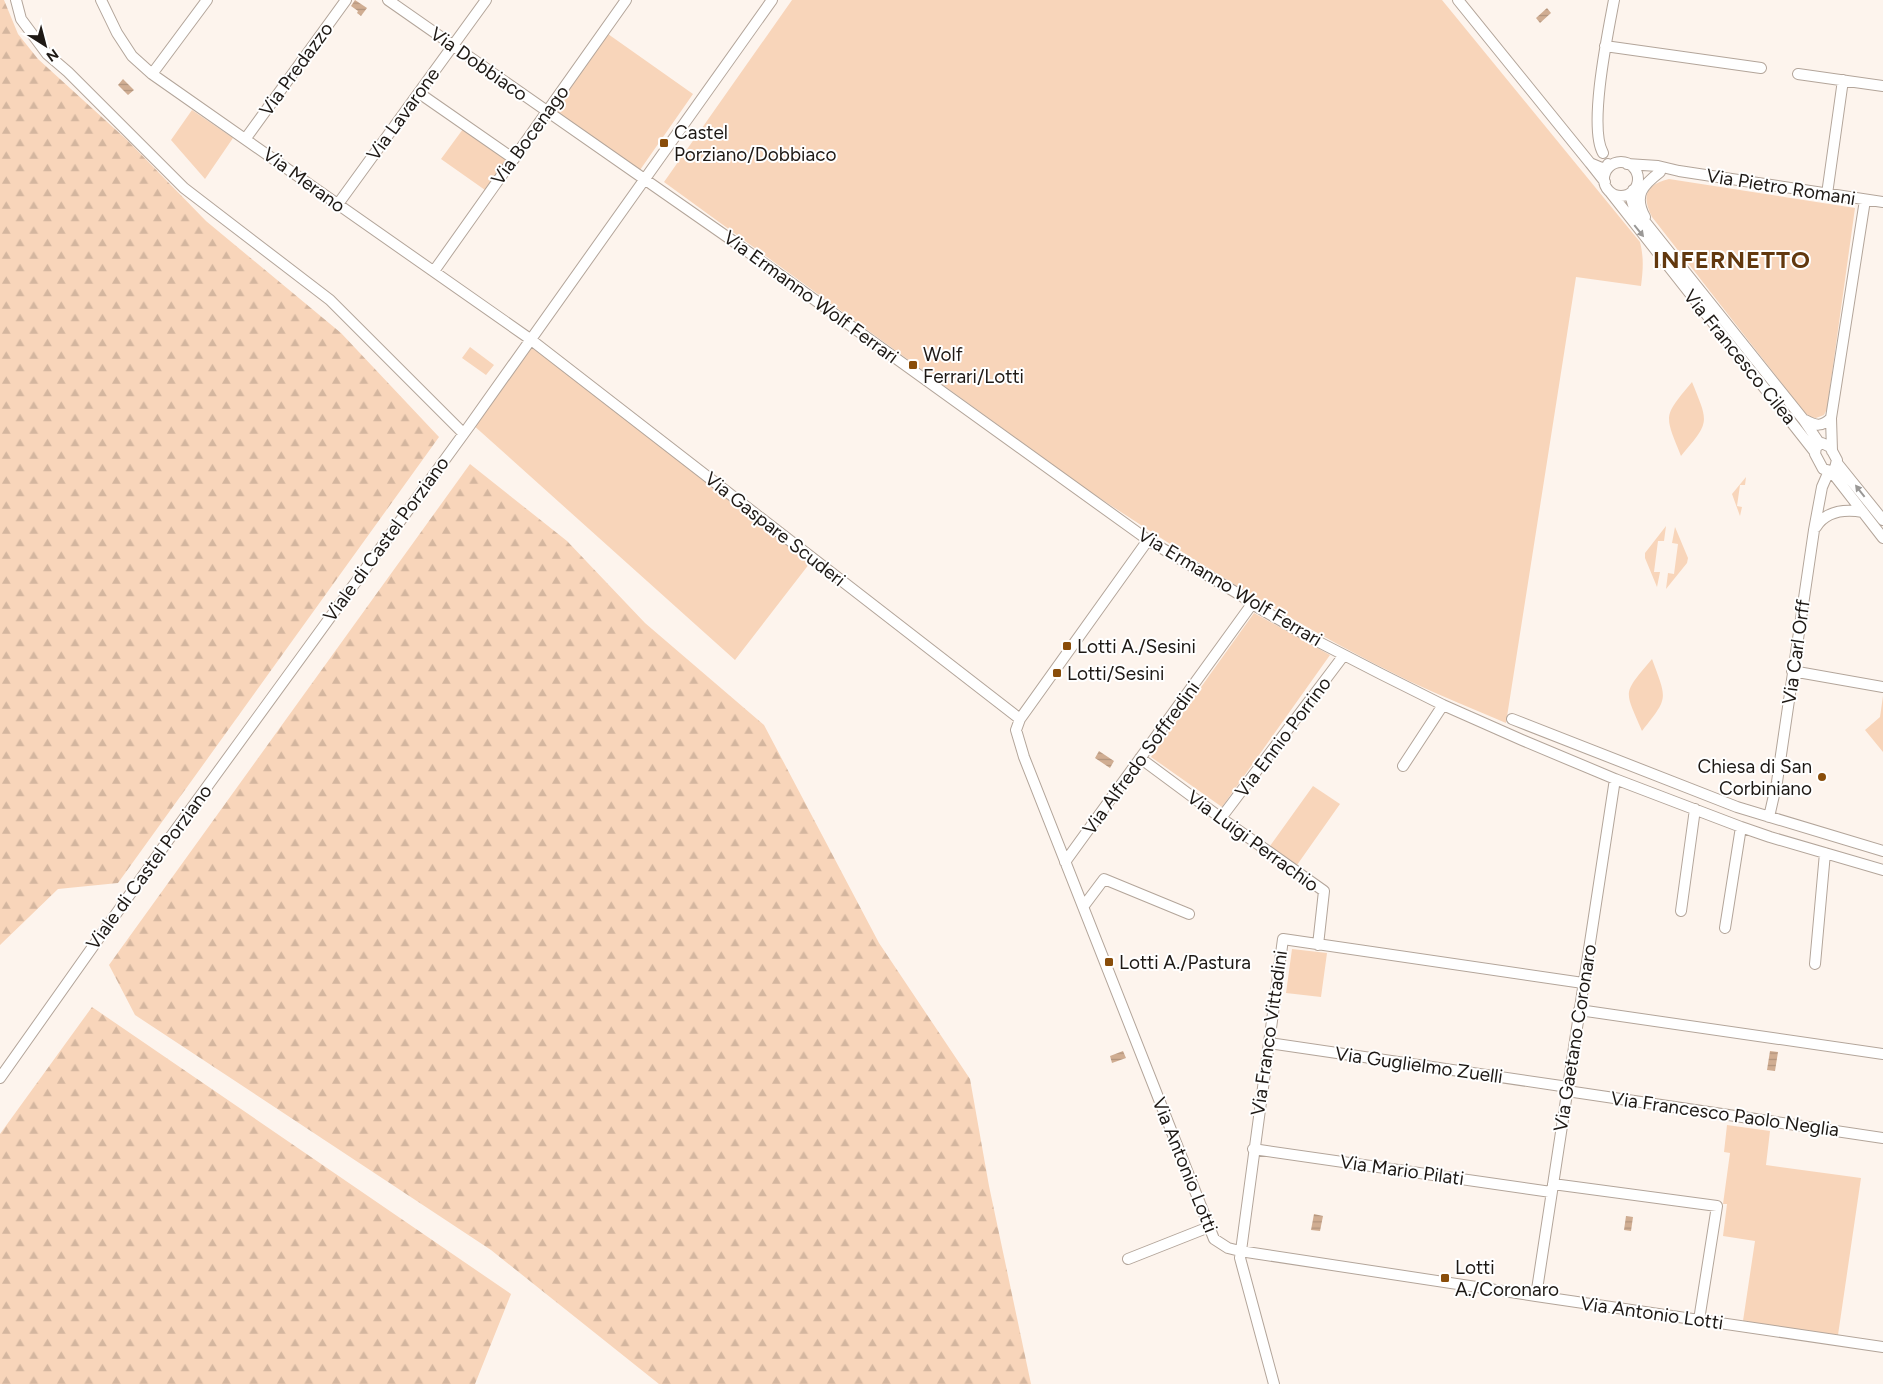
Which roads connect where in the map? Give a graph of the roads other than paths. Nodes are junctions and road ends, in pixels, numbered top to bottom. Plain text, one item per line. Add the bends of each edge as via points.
1 (16, 0) edge
2 (101, 0) edge
3 (206, 0) edge
4 (346, 0) edge
5 (388, 0) edge
6 (486, 0) edge
7 (626, 0) edge
8 (772, 0) edge
9 (1458, 0) edge
10 (1614, 0) edge
11 (454, 45) junction
12 (1605, 46) junction
13 (1761, 68) dead end
14 (152, 74) junction
15 (1798, 74) dead end
16 (1843, 80) junction
17 (1883, 86) edge
18 (419, 93) junction
19 (547, 112) junction
20 (246, 138) junction
21 (1598, 140) junction
22 (1581, 152) junction
23 (1603, 153) junction
24 (514, 159) junction
25 (1590, 162) junction
26 (1624, 163) junction
27 (1609, 167) junction
28 (1679, 171) junction
29 (1660, 172) junction
30 (644, 179) junction
31 (1605, 182) junction
32 (1635, 188) junction
33 (1610, 192) junction
34 (1827, 194) junction
35 (1865, 200) junction
36 (1883, 202) edge
37 (338, 204) junction
38 (1649, 225) junction
39 (434, 270) junction
40 (530, 339) junction
41 (1803, 418) junction
42 (1831, 418) junction
43 (1830, 430) junction
44 (464, 433) junction
45 (1819, 446) junction
46 (1832, 451) junction
47 (1830, 467) junction
48 (1863, 512) junction
49 (1883, 520) edge
50 (1814, 530) junction
51 (1883, 538) edge
52 (1148, 540) junction
53 (1252, 604) junction
54 (1344, 655) junction
55 (1792, 671) junction
56 (1883, 687) edge
57 (1443, 705) junction
58 (1020, 719) junction
59 (1512, 719) dead end
60 (1140, 758) junction
61 (1403, 766) dead end
62 (1615, 779) junction
63 (1695, 809) junction
64 (1769, 817) junction
65 (1222, 818) junction
66 (1741, 827) junction
67 (1883, 851) edge
68 (1825, 853) junction
69 (1065, 862) junction
70 (1883, 870) edge
71 (1083, 907) junction
72 (1681, 910) dead end
73 (1189, 914) dead end
74 (1725, 928) dead end
75 (1318, 944) junction
76 (1815, 964) dead end
77 (1583, 983) junction
78 (1579, 1010) junction
79 (1269, 1043) junction
80 (1883, 1054) edge
81 (0, 1078) edge
82 (1567, 1089) junction
83 (1883, 1138) edge
84 (1253, 1149) junction
85 (1552, 1188) junction
86 (1210, 1227) junction
87 (1240, 1251) junction
88 (1128, 1259) dead end
89 (1536, 1296) junction
90 (1699, 1320) junction
91 (1883, 1347) edge
92 (1274, 1384) edge

1 - 44 street via 21,19 47,54 184,188 330,300
2 - 14 street, Via Merano via 132,56
3 - 14 street
4 - 20 street, Via Predazzo
5 - 11 street, Via Dobbiaco
6 - 11 street, Via Lavarone
7 - 19 street, Via Bocenago
8 - 30 street, Viale di Castel Porziano
9 - 22 street
10 - 12 street
11 - 18 street, Via Lavarone
11 - 19 street, Via Dobbiaco
12 - 13 street
12 - 21 street via 1596,123
14 - 20 street, Via Merano
15 - 16 street
16 - 17 street
16 - 34 street
18 - 24 street
18 - 37 street, Via Lavarone
19 - 24 street, Via Bocenago
19 - 30 street, Via Dobbiaco
20 - 37 street, Via Merano
21 - 22 street
21 - 23 street
22 - 25 street
23 - 26 street via 1613,161
23 - 27 street
24 - 39 street, Via Bocenago
25 - 27 street via 1602,168
25 - 31 street
26 - 27 street
26 - 28 street, Via Pietro Romani
26 - 32 street via 1635,170
27 - 31 street
28 - 29 street, Via Pietro Romani
28 - 34 street, Via Pietro Romani
29 - 32 street, Via Pietro Romani
29 - 38 street, Via Francesco Cilea via 1642,190 1642,212
30 - 40 street, Viale di Castel Porziano
30 - 52 street, Via Ermanno Wolf Ferrari
31 - 33 street
32 - 33 street via 1625,196
32 - 38 street, Via Francesco Cilea via 1631,198 1634,208
33 -> 45 street, Via Francesco Cilea
34 - 35 street, Via Pietro Romani
35 - 36 street, Via Pietro Romani
35 - 42 street
37 - 39 street, Via Merano
38 - 41 street, Via Francesco Cilea
39 - 40 street, Via Merano
40 - 44 street, Viale di Castel Porziano
40 - 58 street, Via Gaspare Scuderi
41 - 42 street via 1818,425
41 - 45 street, Via Francesco Cilea
42 - 43 street
43 - 45 street
43 - 46 street
44 - 81 street, Viale di Castel Porziano
45 - 46 street, Via Francesco Cilea via 1828,445
45 - 47 street, Via Francesco Cilea
46 - 47 street, Via Francesco Cilea
47 - 48 street, Via Francesco Cilea
49 -> 47 street, Via Francesco Cilea
47 - 50 street, Via Carl Orff via 1822,486
48 - 50 street via 1831,514
48 - 51 street, Via Francesco Cilea
50 - 55 street, Via Carl Orff
52 - 53 street, Via Ermanno Wolf Ferrari
52 - 58 street
53 - 54 street, Via Ermanno Wolf Ferrari
53 - 60 street, Via Alfredo Soffredini
54 - 57 street, Via Ermanno Wolf Ferrari
54 - 65 street, Via Ennio Porrino
55 - 56 street
55 - 64 street, Via Carl Orff
57 - 61 street
57 - 62 street, Via Ermanno Wolf Ferrari
58 - 69 street, Via Antonio Lotti via 1016,730 1024,757
59 - 64 street via 1730,805
60 - 65 street, Via Luigi Perrachio
60 - 69 street, Via Alfredo Soffredini
62 - 63 street, Via Ermanno Wolf Ferrari
62 - 77 street, Via Gaetano Coronaro
63 - 66 street, Via Ermanno Wolf Ferrari
63 - 72 street
64 - 67 street
65 - 75 street, Via Luigi Perrachio via 1324,890
66 - 68 street, Via Ermanno Wolf Ferrari
66 - 74 street
68 - 70 street, Via Ermanno Wolf Ferrari
68 - 76 street
69 - 71 street, Via Antonio Lotti
71 - 73 street via 1104,879
71 - 86 street, Via Antonio Lotti
75 - 77 street, Via Franco Vittadini
75 - 79 street, Via Franco Vittadini via 1282,939
77 - 78 street, Via Gaetano Coronaro
78 - 80 street
78 - 82 street, Via Gaetano Coronaro
79 - 82 street, Via Guglielmo Zuelli
79 - 84 street, Via Franco Vittadini
82 - 83 street, Via Francesco Paolo Neglia
82 - 85 street, Via Gaetano Coronaro
84 - 85 street, Via Mario Pilati
84 - 87 street, Via Franco Vittadini
85 - 89 street, Via Gaetano Coronaro
85 - 90 street, Via Mario Pilati via 1717,1206
86 - 87 street, Via Antonio Lotti via 1214,1239 1220,1244
86 - 88 street
87 - 89 street, Via Antonio Lotti
87 - 92 street, Via Franco Vittadini
89 - 90 street, Via Antonio Lotti
90 - 91 street, Via Antonio Lotti

